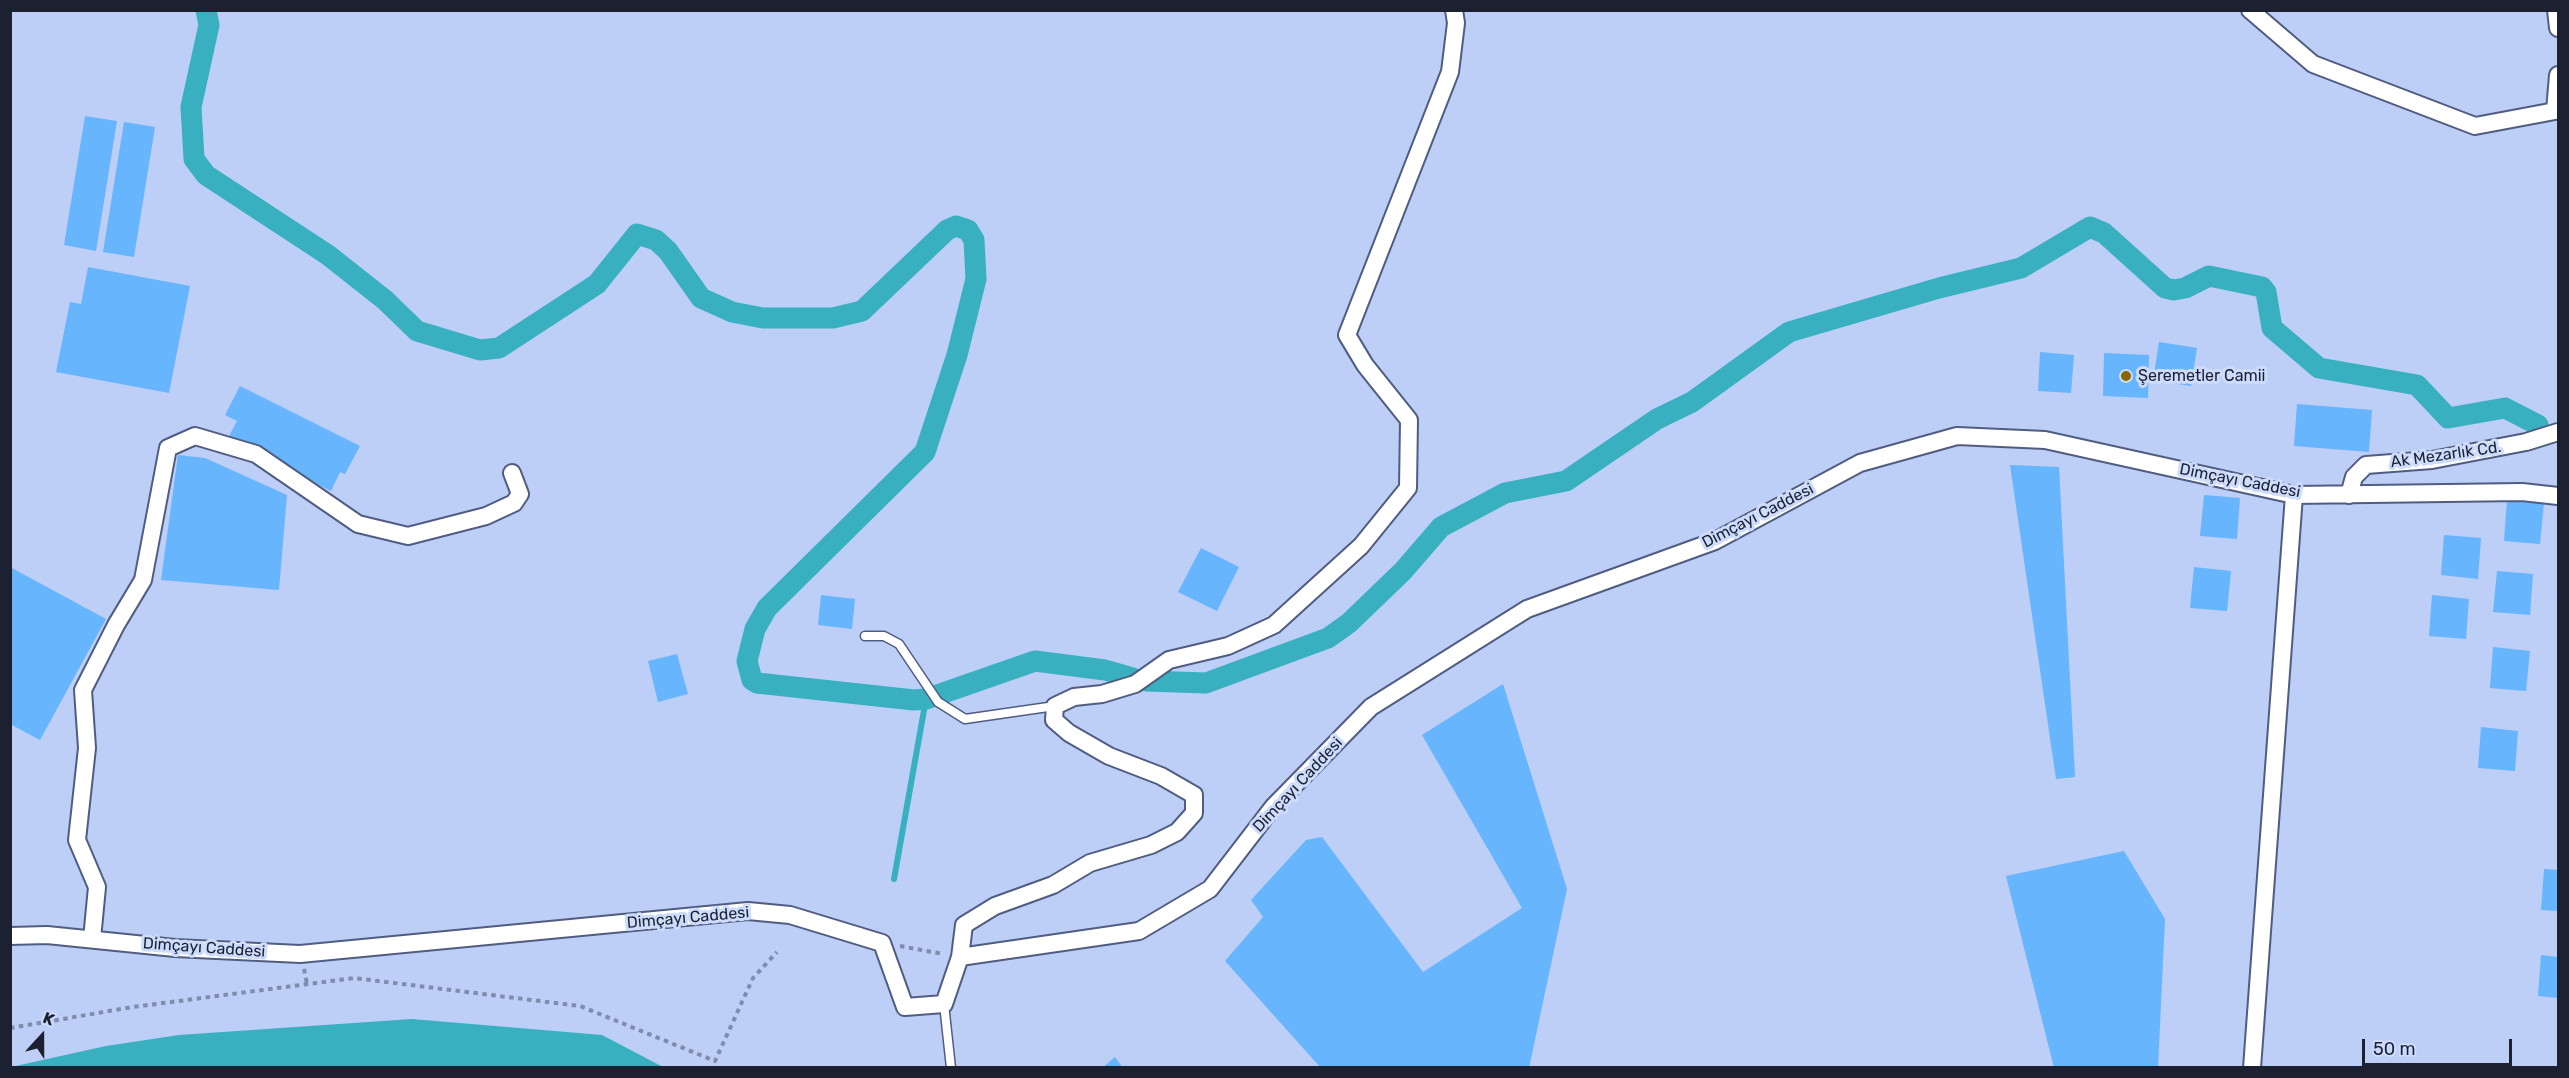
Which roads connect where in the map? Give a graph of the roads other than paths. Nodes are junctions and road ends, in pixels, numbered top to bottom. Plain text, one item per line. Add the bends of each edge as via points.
1 (1454, 10) edge
2 (2250, 10) edge
3 (2556, 10) edge
4 (2559, 28) edge
5 (2559, 75) edge
6 (2559, 432) edge
7 (512, 473) dead end
8 (2294, 495) junction
9 (2349, 495) junction
10 (2559, 496) edge
11 (865, 636) dead end
12 (1055, 706) junction
13 (10, 936) edge
14 (93, 939) junction
15 (960, 957) junction
16 (944, 1004) junction
17 (951, 1068) edge
18 (2252, 1068) edge

1 - 12 street via 1450,72 1347,335 1365,365 1409,420 1408,488 1360,546 1274,625 1228,646 1169,660 1140,680 1102,694 1074,697
2 - 5 street via 2313,64 2475,126 2555,111
3 - 4 street
6 - 9 street, Ak Mezarlık Cd. via 2433,460 2366,465 2354,477
7 - 14 street via 520,494 514,503 486,516 408,536 358,524 256,454 195,436 168,447 143,580 83,690 87,748 78,840 97,887
8 - 9 street, Dimçayı Caddesi
8 - 15 street, Dimçayı Caddesi via 2044,440 1957,436 1860,463 1715,541 1527,609 1371,707 1273,807 1210,889 1139,931
8 - 18 street
9 - 10 street, Dimçayı Caddesi via 2522,492
11 - 12 lane via 884,636 899,644 938,702 964,719
12 - 15 street via 1054,720 1069,733 1194,795 1194,813 1177,832 1151,845 1090,863 1053,885 995,906 964,925
13 - 14 street, Dimçayı Caddesi
14 - 16 street, Dimçayı Caddesi via 175,948 300,954 748,912 790,915 882,943 905,1007
15 - 16 street
16 - 17 lane

